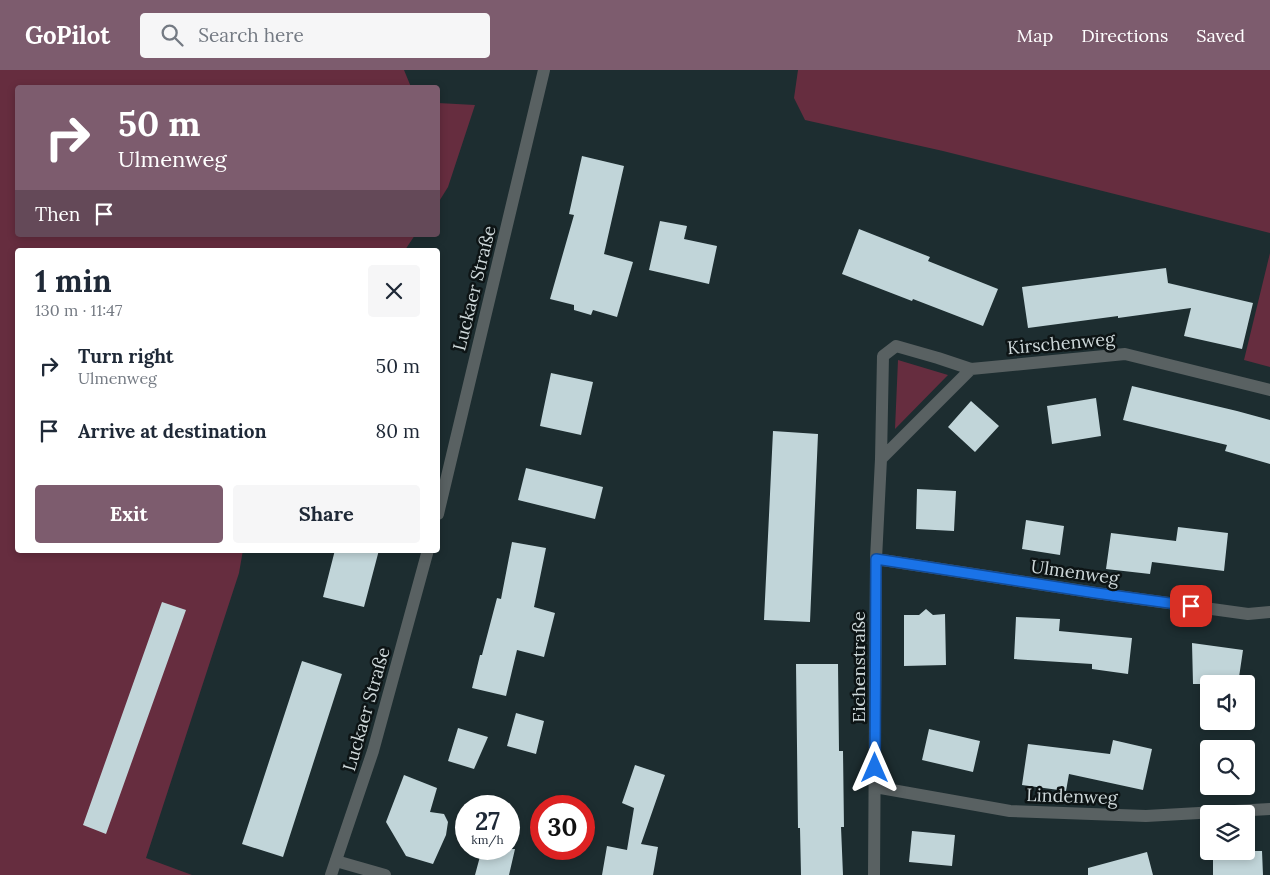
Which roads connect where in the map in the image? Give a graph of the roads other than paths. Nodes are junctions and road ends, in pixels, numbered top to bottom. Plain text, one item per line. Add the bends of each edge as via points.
1 (544, 70) edge
2 (971, 369) junction
3 (1270, 390) edge
4 (881, 459) junction
5 (440, 506) edge
6 (427, 553) edge
7 (876, 559) junction
8 (1270, 612) edge
9 (875, 787) junction
10 (1270, 808) edge
11 (336, 860) junction
12 (331, 875) edge
13 (385, 875) edge
14 (874, 875) edge

1 - 5 street, Luckaer Straße
2 - 3 street, Kirschenweg via 1126,354
2 - 4 street
2 - 4 street, Kirschenweg via 896,346 883,356
4 - 7 street, Eichenstraße
6 - 11 street, Luckaer Straße via 373,751
7 - 8 street, Ulmenweg via 1248,614
7 - 9 street, Eichenstraße
9 - 10 street, Lindenweg via 1010,811 1146,816
9 - 14 street, Eichenstraße
11 - 12 street, Luckaer Straße
11 - 13 street

